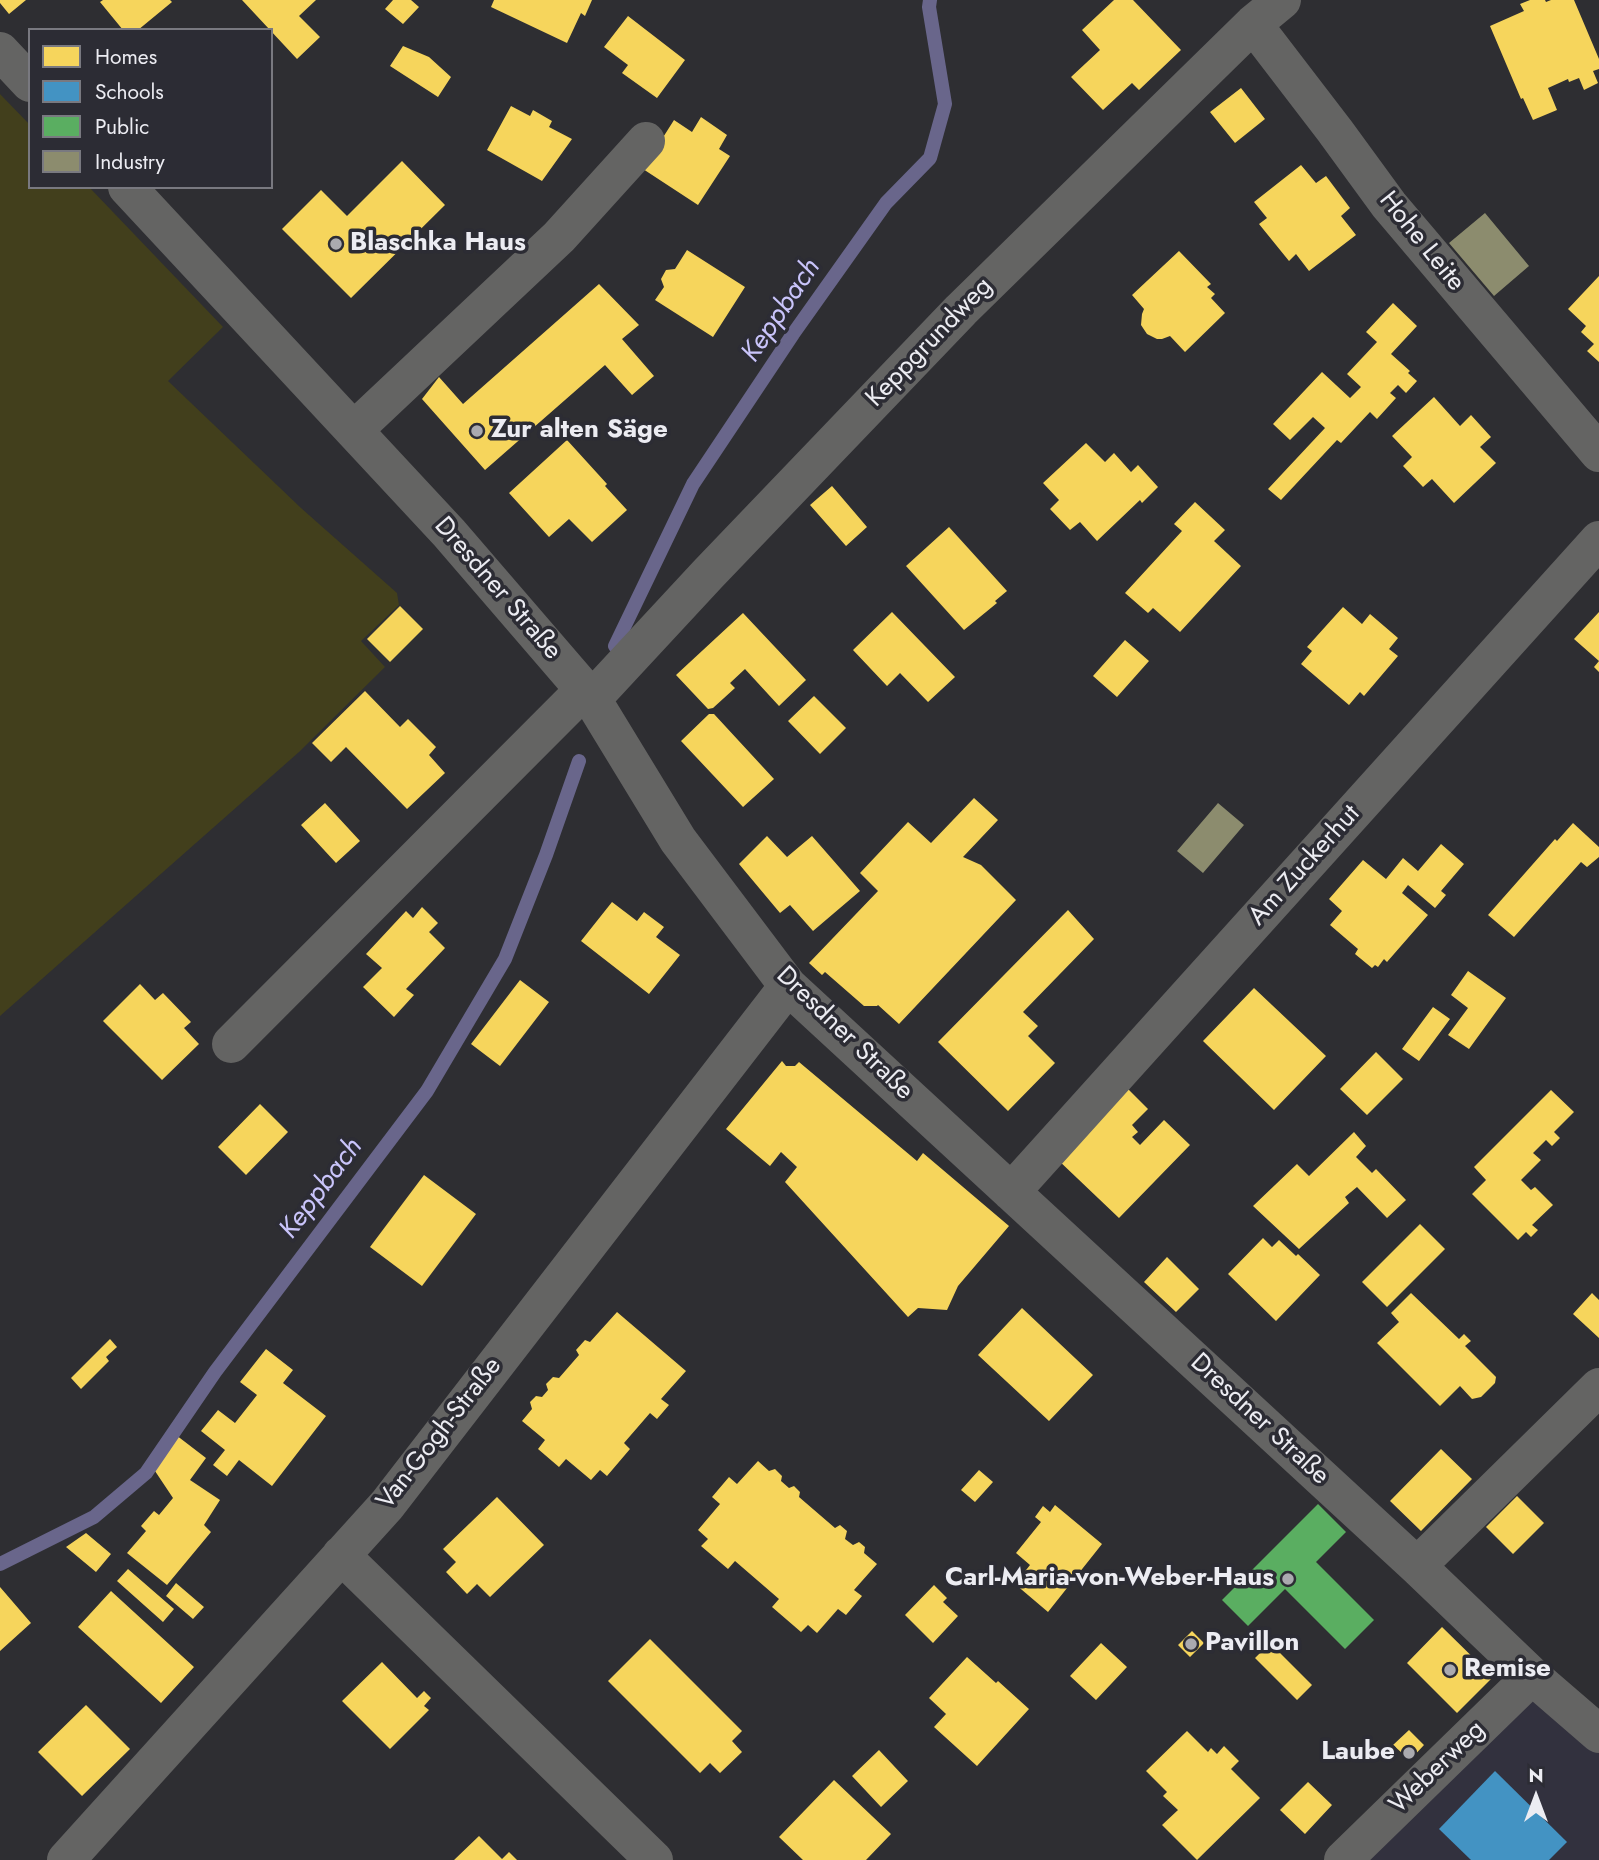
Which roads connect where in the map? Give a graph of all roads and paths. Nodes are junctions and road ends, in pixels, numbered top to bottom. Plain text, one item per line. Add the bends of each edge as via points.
1 (1282, 0) edge
2 (1253, 24) junction
3 (0, 51) edge
4 (28, 81) edge
5 (646, 141) dead end
6 (129, 189) edge
7 (354, 430) junction
8 (1599, 453) edge
9 (1599, 540) edge
10 (588, 694) junction
11 (788, 986) junction
12 (231, 1044) dead end
13 (1010, 1192) junction
14 (1599, 1387) edge
15 (341, 1555) junction
16 (1418, 1566) junction
17 (1532, 1675) junction
18 (1599, 1734) edge
19 (66, 1860) edge
20 (654, 1860) edge
21 (1343, 1860) edge

1 - 2 street, Keppgrundweg
2 - 8 street, Hohe Leite via 1389,205
2 - 10 street, Keppgrundweg via 961,310
3 - 4 street
5 - 7 street via 559,237
6 - 7 street, Dresdner Straße
7 - 10 street, Dresdner Straße
9 - 13 street, Am Zuckerhut
10 - 11 street, Dresdner Straße via 678,840
10 - 12 street, Keppgrundweg
11 - 13 street, Dresdner Straße
11 - 15 street, Van-Gogh-Straße via 387,1505
13 - 16 street, Dresdner Straße
14 - 16 street
15 - 19 street, Van-Gogh-Straße
15 - 20 street
16 - 17 street, Dresdner Straße
17 - 18 street, Dresdner Straße
17 - 21 street, Weberweg

